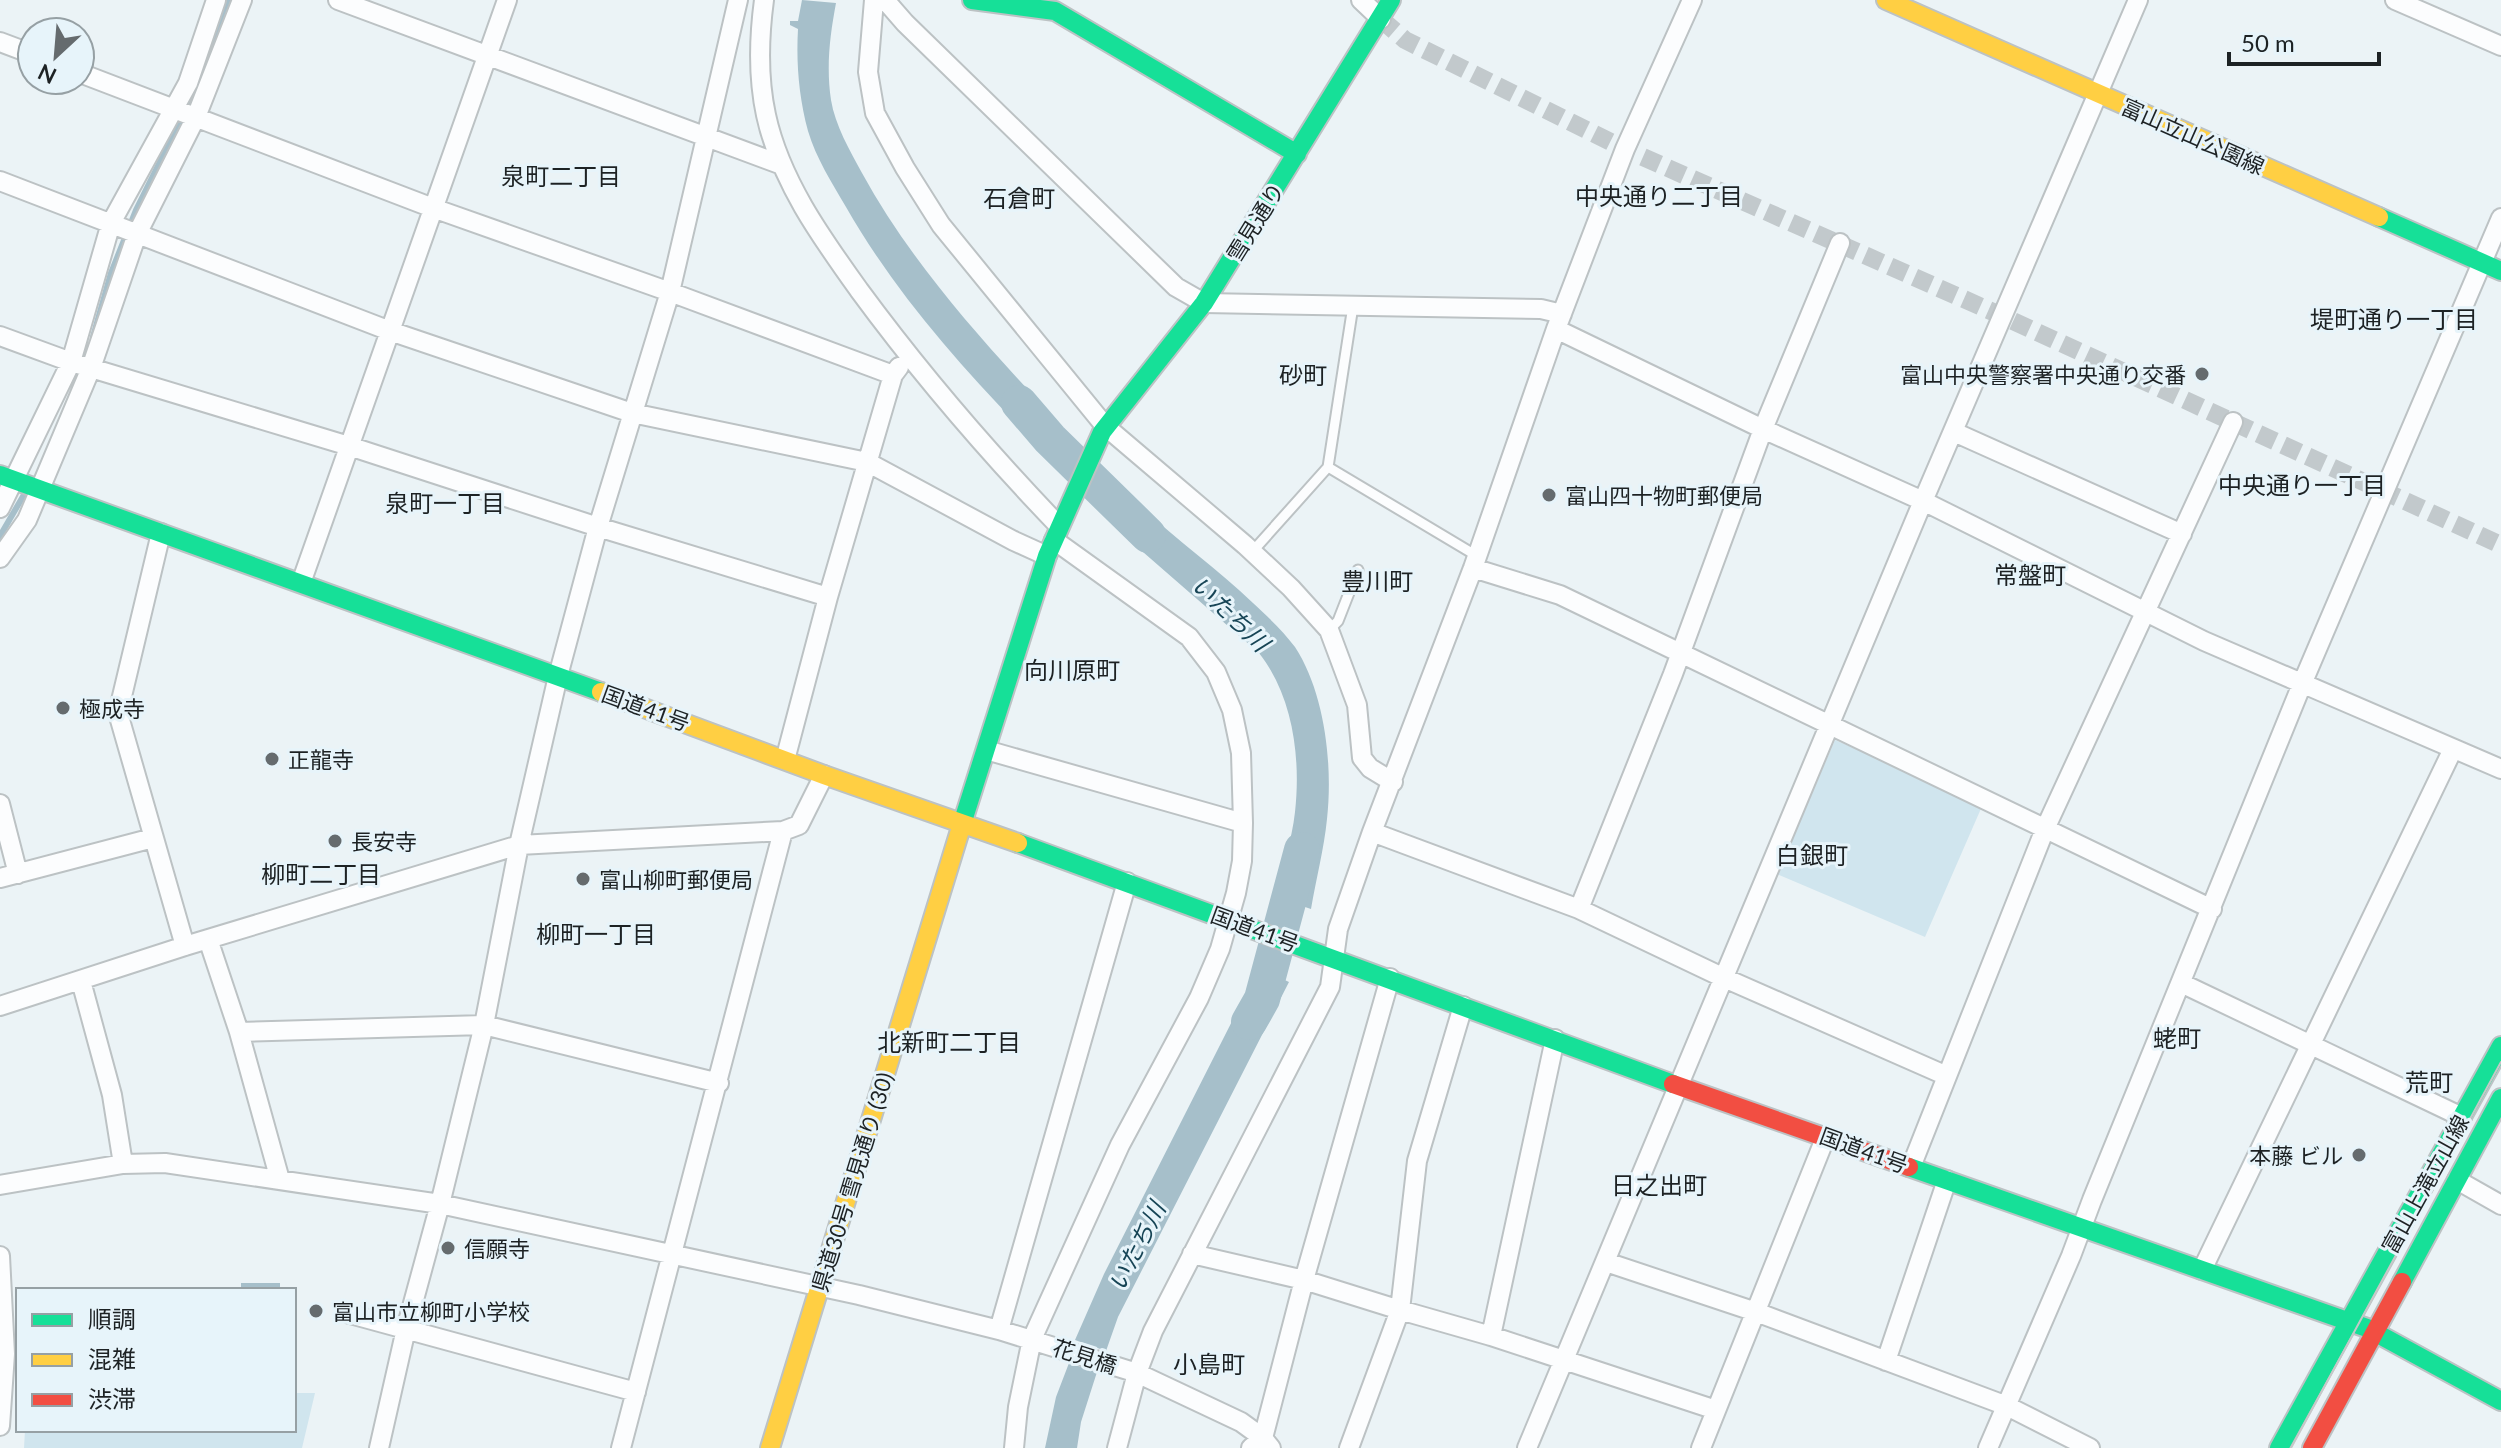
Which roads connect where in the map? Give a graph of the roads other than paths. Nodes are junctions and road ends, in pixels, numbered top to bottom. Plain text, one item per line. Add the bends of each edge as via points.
1 (216, 0) edge
2 (242, 0) edge
3 (338, 0) edge
4 (507, 0) edge
5 (738, 0) edge
6 (764, 0) edge
7 (874, 0) edge
8 (885, 0) edge
9 (972, 0) edge
10 (1361, 0) edge
11 (1391, 0) edge
12 (1692, 0) edge
13 (1886, 0) edge
14 (2138, 0) edge
15 (2395, 0) edge
16 (1058, 6) edge
17 (1381, 19) junction
18 (2501, 46) edge
19 (488, 55) junction
20 (96, 79) edge
21 (2097, 93) junction
22 (173, 108) junction
23 (196, 117) junction
24 (705, 137) junction
25 (1297, 154) junction
26 (782, 165) junction
27 (0, 181) edge
28 (433, 208) junction
29 (2501, 218) edge
30 (111, 223) junction
31 (137, 234) junction
32 (1840, 243) dead end
33 (2482, 263) junction
34 (2501, 271) edge
35 (670, 292) junction
36 (1204, 303) junction
37 (1353, 306) junction
38 (1559, 322) junction
39 (390, 331) junction
40 (0, 336) edge
41 (907, 356) junction
42 (71, 362) junction
43 (91, 368) junction
44 (893, 375) junction
45 (632, 413) junction
46 (2233, 422) dead end
47 (1104, 429) junction
48 (1763, 429) junction
49 (1954, 432) junction
50 (349, 446) junction
51 (867, 462) junction
52 (1328, 467) junction
53 (6, 478) edge
54 (39, 489) junction
55 (1923, 501) junction
56 (0, 508) edge
57 (598, 527) junction
58 (161, 533) junction
59 (1057, 533) junction
60 (2182, 534) junction
61 (1252, 552) junction
62 (0, 558) edge
63 (1475, 562) junction
64 (1358, 570) dead end
65 (301, 583) junction
66 (828, 597) junction
67 (2145, 611) junction
68 (1329, 630) junction
69 (1680, 653) junction
70 (558, 676) junction
71 (2302, 684) junction
72 (1830, 725) junction
73 (2453, 749) junction
74 (986, 750) junction
75 (785, 760) junction
76 (2501, 769) edge
77 (824, 775) junction
78 (1393, 782) junction
79 (0, 804) edge
80 (1243, 823) junction
81 (962, 824) junction
82 (2045, 829) junction
83 (783, 831) junction
84 (1372, 832) junction
85 (153, 838) junction
86 (519, 845) junction
87 (9, 876) edge
88 (1127, 882) junction
89 (1579, 909) junction
90 (2212, 909) junction
91 (1234, 922) junction
92 (208, 939) junction
93 (185, 946) junction
94 (1336, 959) junction
95 (1722, 977) junction
96 (1390, 978) junction
97 (81, 981) junction
98 (2181, 983) junction
99 (0, 1006) edge
100 (1463, 1006) junction
101 (484, 1025) junction
102 (239, 1032) junction
103 (1555, 1039) junction
104 (2312, 1045) junction
105 (2501, 1046) edge
106 (1947, 1076) junction
107 (719, 1083) junction
108 (1678, 1086) junction
109 (2501, 1098) edge
110 (2462, 1117) junction
111 (1826, 1136) junction
112 (123, 1164) junction
113 (1911, 1167) junction
114 (280, 1180) junction
115 (1947, 1180) junction
116 (2457, 1180) junction
117 (0, 1185) edge
118 (440, 1204) junction
119 (2501, 1205) edge
120 (2082, 1228) junction
121 (1192, 1254) junction
122 (0, 1256) edge
123 (672, 1256) junction
124 (1606, 1262) junction
125 (2202, 1270) junction
126 (1304, 1280) junction
127 (1, 1286) edge
128 (819, 1287) junction
129 (1400, 1310) junction
130 (1756, 1312) junction
131 (350, 1314) dead end
132 (2348, 1321) junction
133 (406, 1329) junction
134 (999, 1330) junction
135 (2374, 1331) junction
136 (1491, 1336) junction
137 (1032, 1339) junction
138 (1566, 1360) junction
139 (1886, 1361) junction
140 (1137, 1373) junction
141 (636, 1392) junction
142 (2501, 1401) edge
143 (2007, 1406) junction
144 (1716, 1410) junction
145 (0, 1426) edge
146 (1261, 1445) edge
147 (1118, 1447) edge
148 (379, 1448) edge
149 (621, 1448) edge
150 (770, 1448) edge
151 (1014, 1448) edge
152 (1349, 1448) edge
153 (1527, 1448) edge
154 (1701, 1448) edge
155 (1988, 1448) edge
156 (2090, 1448) edge
157 (2279, 1448) edge
158 (2312, 1448) edge

1 - 22 street via 188,83
2 - 23 street
3 - 19 street
4 - 19 street
5 - 24 street
6 - 26 street via 760,73 765,114
7 - 47 street via 868,72 875,113 941,225
8 - 36 street via 1176,287
9 - 16 main road
10 - 17 street
11 - 17 main road, 雪見通り
12 - 38 street via 1625,149
13 - 21 main road, 富山立山公園線
14 - 21 street
15 - 18 street
16 - 25 main road
17 - 25 main road, 雪見通り
19 - 24 street
19 - 28 street
20 - 22 street
21 - 33 main road, 富山立山公園線
21 - 49 street
22 - 23 street
22 - 30 street
23 - 28 street
23 - 31 street
24 - 26 street
24 - 35 street
25 - 36 main road, 雪見通り
26 - 41 street via 825,243
27 - 30 street
28 - 35 street
28 - 39 street
29 - 33 street
30 - 31 street
30 - 42 street
31 - 39 street
31 - 43 street
32 - 48 street
33 - 34 main road, 富山立山公園線
33 - 71 street
35 - 44 street
35 - 45 street
36 - 37 street
36 - 47 main road, 雪見通り
37 - 38 street via 1541,309
37 - 52 lane
38 - 48 street
38 - 63 street
39 - 45 street
39 - 50 street
40 - 42 street
41 - 44 street
41 - 59 street
42 - 43 street
42 - 53 street
43 - 50 street
43 - 54 street
44 - 51 street
45 - 51 street
45 - 57 street
46 - 60 street
47 - 59 main road, 雪見通り
47 - 61 street
48 - 55 street
48 - 69 street
49 - 55 street
49 - 60 street
50 - 57 street
50 - 65 street
51 - 59 street via 1014,541
51 - 66 street
52 - 61 lane
52 - 63 lane
53 - 54 main road, 国道41号
53 - 56 street
54 - 58 main road, 国道41号
54 - 62 street via 27,520
55 - 67 street
55 - 72 street
57 - 66 street
57 - 70 street
58 - 65 main road, 国道41号
58 - 85 street via 118,713
59 - 74 main road
59 - 80 street via 1189,637 1216,672 1232,710 1241,753
60 - 67 street
61 - 68 street
63 - 69 street via 1560,595
63 - 78 street
64 - 68 lane via 1338,621
65 - 70 main road, 国道41号
66 - 75 street
67 - 71 street
67 - 82 street
68 - 78 street via 1357,705 1362,758
69 - 72 street
69 - 89 street
70 - 75 main road, 国道41号
70 - 86 street
71 - 73 street
71 - 90 street
72 - 82 street
72 - 95 street
73 - 76 street
73 - 104 street
74 - 80 street
74 - 81 main road
75 - 77 main road, 国道41号
77 - 81 main road, 国道41号
77 - 83 street via 799,825
78 - 84 street
79 - 87 street
80 - 91 street
81 - 88 main road, 国道41号
81 - 128 main road, 県道30号 雪見通り (30)
82 - 90 street
82 - 106 street
83 - 86 street
83 - 107 street
84 - 89 street
84 - 94 street via 1338,929
85 - 87 street
85 - 93 street
86 - 92 street
86 - 101 street
88 - 91 main road, 国道41号
88 - 134 street
89 - 95 street
90 - 98 street
91 - 94 main road, 国道41号
91 - 137 street via 1120,1145
92 - 93 street
92 - 102 street
93 - 97 street
94 - 96 main road, 国道41号
94 - 121 street via 1330,987
95 - 106 street
95 - 108 street
96 - 100 main road, 国道41号
96 - 126 street
97 - 99 street
97 - 112 street via 112,1095
98 - 104 street
98 - 120 street
100 - 103 main road, 国道41号
100 - 129 street via 1417,1161
101 - 102 street
101 - 107 street
101 - 118 street
102 - 114 street
103 - 108 main road, 国道41号
103 - 136 street
104 - 110 street
104 - 125 street
105 - 110 main road, 富山上滝立山線
106 - 113 street
107 - 123 street
108 - 111 main road, 国道41号
108 - 124 street
109 - 116 main road, 富山上滝立山線
110 - 132 main road, 富山上滝立山線
111 - 113 main road, 国道41号
111 - 130 street
112 - 114 street, 花見橋 via 165,1163
112 - 117 street, 花見橋
113 - 115 main road, 国道41号
114 - 118 street, 花見橋
115 - 120 main road, 国道41号
115 - 139 street
116 - 119 street
116 - 135 main road, 富山上滝立山線
118 - 123 street, 花見橋
118 - 133 street
120 - 125 main road, 国道41号
120 - 143 street
121 - 126 street
121 - 140 street
122 - 127 street
123 - 128 street, 花見橋
123 - 141 street
124 - 130 street
124 - 138 street
125 - 132 main road, 国道41号
126 - 129 street
126 - 146 street
127 - 145 street via 5,1354
128 - 134 street, 花見橋
128 - 150 main road, 県道30号 雪見通り (30)
129 - 136 street
129 - 152 street
130 - 139 street
130 - 144 street
131 - 133 street
132 - 135 main road, 国道41号
132 - 157 main road, 富山上滝立山線
133 - 141 street
133 - 148 street
134 - 137 street, 花見橋
135 - 142 main road, 国道41号
135 - 158 main road, 富山上滝立山線
136 - 138 street
137 - 140 street, 花見橋
137 - 151 street
138 - 144 street
138 - 153 street
139 - 143 street
140 - 146 street, 花見橋 via 1241,1422
140 - 147 street
141 - 149 street
143 - 155 street
143 - 156 street
144 - 154 street

